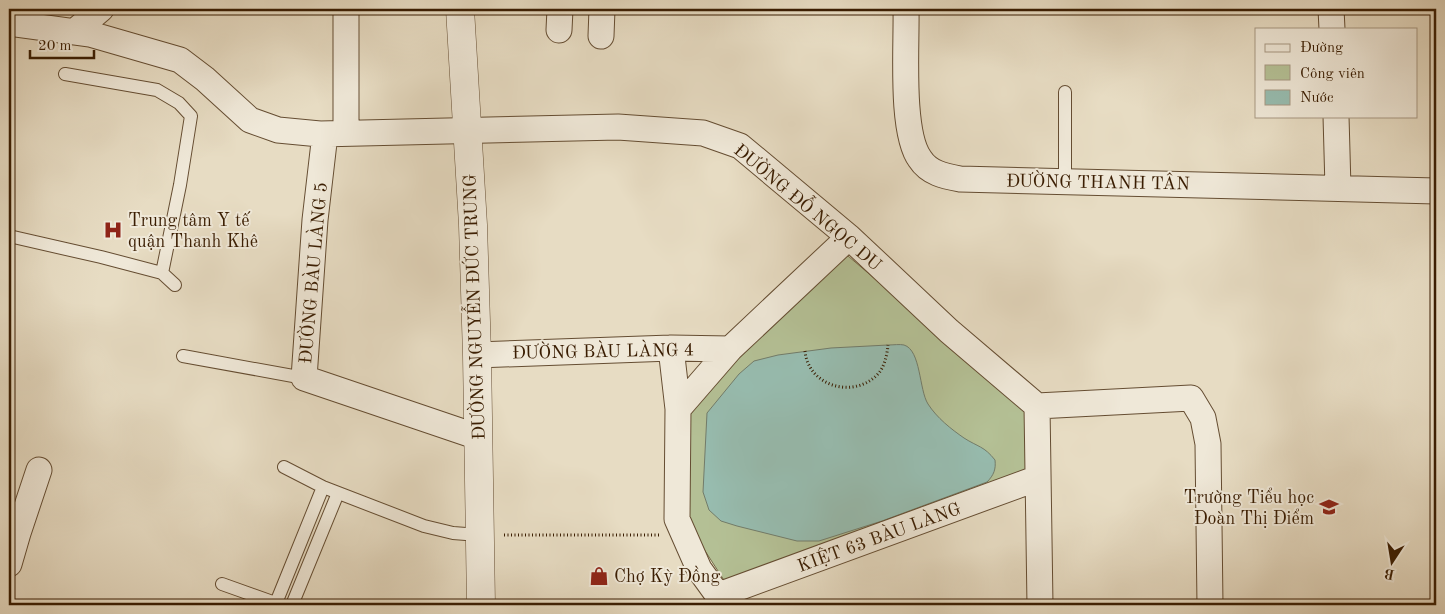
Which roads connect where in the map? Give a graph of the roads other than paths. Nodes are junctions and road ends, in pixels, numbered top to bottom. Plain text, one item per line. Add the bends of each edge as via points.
1 (101, 9) edge
2 (345, 9) edge
3 (460, 9) edge
4 (602, 9) edge
5 (906, 9) edge
6 (1331, 9) edge
7 (9, 23) edge
8 (1332, 28) edge
9 (74, 32) junction
10 (601, 36) dead end
11 (66, 74) dead end
12 (1065, 92) dead end
13 (1336, 118) edge
14 (467, 130) junction
15 (336, 133) junction
16 (1065, 181) junction
17 (1338, 188) junction
18 (1436, 191) edge
19 (9, 236) edge
20 (849, 237) junction
21 (162, 273) junction
22 (175, 284) dead end
23 (671, 348) junction
24 (730, 349) junction
25 (477, 354) junction
26 (183, 356) dead end
27 (304, 378) junction
28 (1037, 406) junction
29 (678, 409) junction
30 (478, 437) junction
31 (284, 467) dead end
32 (39, 470) dead end
33 (1038, 478) junction
34 (323, 487) junction
35 (338, 493) junction
36 (13, 532) edge
37 (479, 535) junction
38 (9, 564) edge
39 (222, 584) dead end
40 (722, 600) edge
41 (278, 604) edge
42 (292, 605) edge
43 (481, 605) edge
44 (1040, 605) edge
45 (1210, 605) edge

1 - 9 street
2 - 15 street
3 - 14 street, ĐƯỜNG NGUYỄN ĐỨC TRUNG
4 - 10 street
5 - 16 street, ĐƯỜNG THANH TÂN via 907,118 912,148 920,160 931,170 960,179
6 - 8 street
7 - 9 street, ĐƯỜNG ĐỖ NGỌC DU
9 - 15 street, ĐƯỜNG ĐỖ NGỌC DU via 180,60 250,120 278,130
11 - 21 lane via 158,90 179,103 191,116
12 - 16 lane
13 - 17 street
14 - 15 street, ĐƯỜNG ĐỖ NGỌC DU
14 - 20 street, ĐƯỜNG ĐỖ NGỌC DU via 618,127 704,133 740,146
14 - 25 street, ĐƯỜNG NGUYỄN ĐỨC TRUNG
15 - 27 street, ĐƯỜNG BÀU LÀNG 5 via 315,220
16 - 17 street, ĐƯỜNG THANH TÂN
17 - 18 street, ĐƯỜNG THANH TÂN
19 - 21 lane
20 - 24 street
20 - 28 street, ĐƯỜNG ĐỖ NGỌC DU via 948,331
21 - 22 lane
23 - 24 street, ĐƯỜNG BÀU LÀNG 4
23 - 25 street, ĐƯỜNG BÀU LÀNG 4
23 - 29 street
24 - 29 street
25 - 30 street, ĐƯỜNG NGUYỄN ĐỨC TRUNG
26 - 27 lane
27 - 30 street, ĐƯỜNG BÀU LÀNG 5
28 - 33 street
28 - 45 street via 1190,398 1203,418 1208,444
29 - 40 street via 677,519 699,569
30 - 37 street, ĐƯỜNG NGUYỄN ĐỨC TRUNG
31 - 34 lane
32 - 36 street
33 - 40 street, KIỆT 63 BÀU LÀNG
33 - 44 street
34 - 35 lane
34 - 41 lane
35 - 37 lane via 424,526
35 - 42 lane
36 - 38 street
37 - 43 street, ĐƯỜNG NGUYỄN ĐỨC TRUNG
39 - 41 lane

